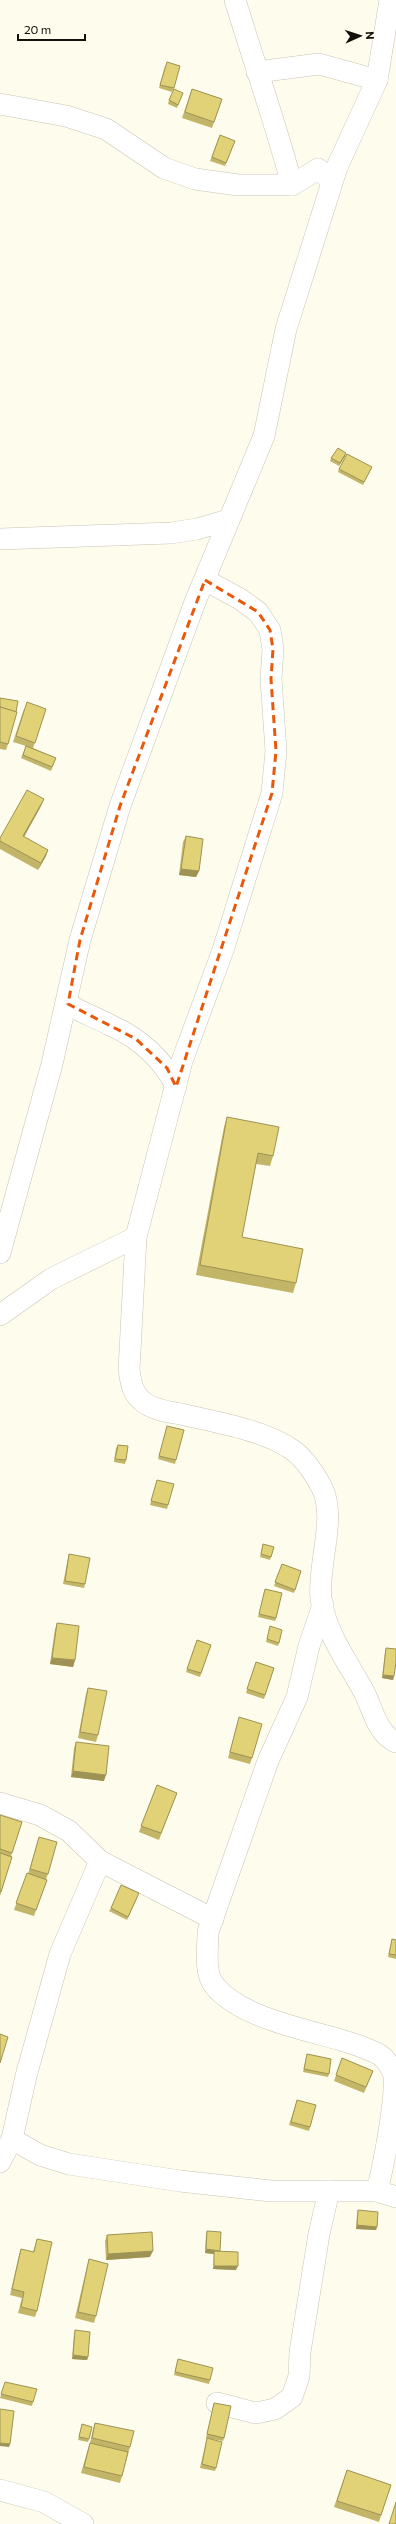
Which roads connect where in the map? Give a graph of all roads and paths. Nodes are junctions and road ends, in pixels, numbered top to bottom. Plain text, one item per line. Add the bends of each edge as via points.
1 (235, 0) edge
2 (390, 0) edge
3 (390, 52) edge
4 (257, 72) junction
5 (377, 80) junction
6 (0, 104) edge
7 (332, 182) junction
8 (292, 185) junction
9 (228, 520) junction
10 (0, 538) edge
11 (205, 580) junction
12 (68, 1004) junction
13 (176, 1087) junction
14 (136, 1237) junction
15 (0, 1254) edge
16 (0, 1315) edge
17 (323, 1605) junction
18 (396, 1742) edge
19 (0, 1803) edge
20 (100, 1861) junction
21 (213, 1919) junction
22 (396, 2083) edge
23 (393, 2130) edge
24 (12, 2139) junction
25 (0, 2162) edge
26 (329, 2191) junction
27 (387, 2194) edge
28 (217, 2404) edge
29 (0, 2490) edge
30 (83, 2524) edge

1 - 4 street
2 - 3 street
3 - 5 street
4 - 5 street via 320,64
4 - 8 street via 271,109
5 - 7 street
6 - 8 street via 59,114 106,129 164,168 195,179 238,185
7 - 8 street via 318,170
7 - 9 street via 286,329 264,436
9 - 10 street via 198,529 171,533
9 - 11 street
11 - 12 street via 120,806 80,940
11 - 13 street via 258,612 270,630 273,649 271,679 276,751 272,793 222,950 182,1061
12 - 13 street via 136,1039 168,1068
12 - 15 street
13 - 14 street
14 - 16 street via 51,1280
14 - 17 street via 129,1370 132,1387 142,1402 275,1440 301,1457 321,1486 327,1502 321,1568
17 - 18 street via 328,1626 344,1659 387,1737
17 - 21 street via 309,1646 297,1697 268,1761
19 - 20 street via 46,1818 69,1831
20 - 21 street
20 - 24 street via 60,1954 26,2076
21 - 22 street via 208,1932 207,1959 214,1985 234,2002 264,2017 363,2047 381,2056
22 - 23 street
23 - 27 street
24 - 25 street
24 - 26 street via 40,2155 69,2164 233,2188
26 - 27 street
26 - 28 street via 319,2234 300,2352 299,2376 292,2397 276,2409 256,2413
29 - 30 street via 44,2502

